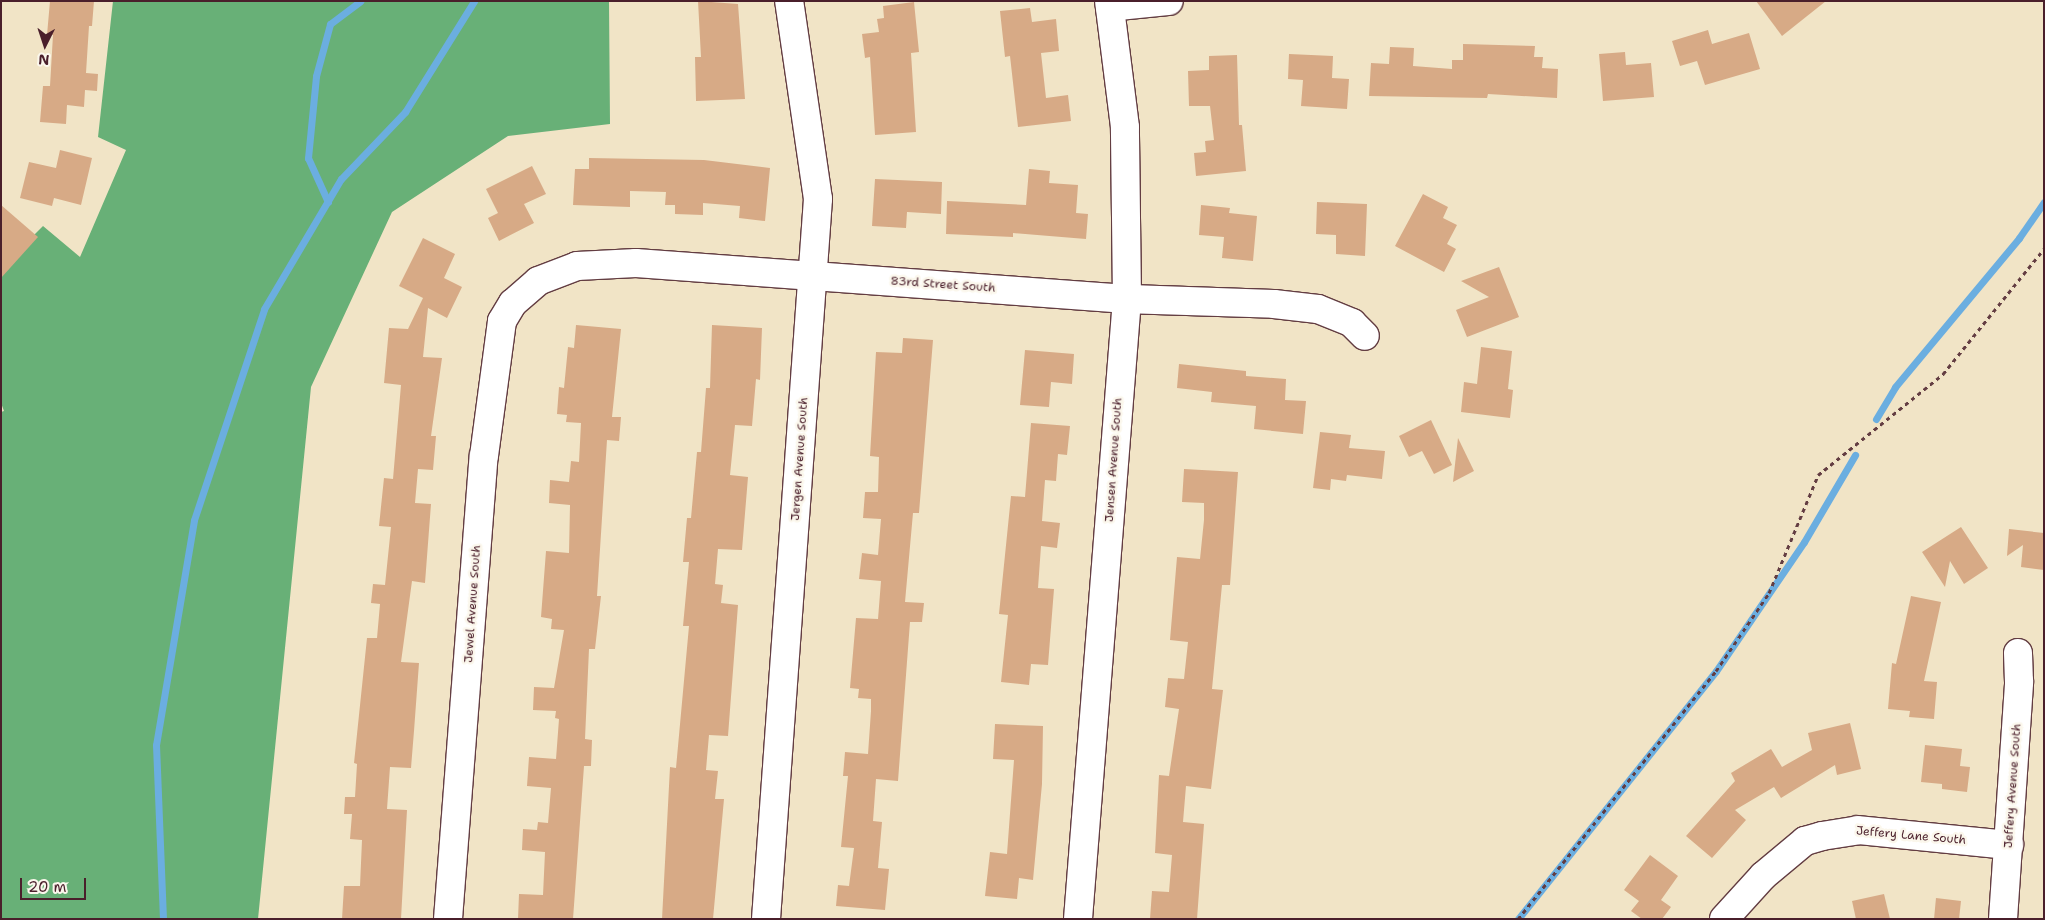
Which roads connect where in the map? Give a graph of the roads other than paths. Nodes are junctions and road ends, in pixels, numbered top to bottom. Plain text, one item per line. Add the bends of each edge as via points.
1 (789, 1) edge
2 (1169, 1) edge
3 (1110, 4) edge
4 (814, 276) junction
5 (521, 296) joint
6 (1127, 298) junction
7 (1365, 336) dead end
8 (2018, 653) dead end
9 (2010, 845) junction
10 (448, 919) edge
11 (766, 919) edge
12 (1078, 919) edge
13 (1724, 919) edge
14 (2003, 919) edge

1 - 4 street, Jergen Avenue South via 818,200
2 - 3 street
3 - 6 street, Jensen Avenue South via 1125,127
4 - 5 street, 83rd Street South via 636,264 577,266 538,281
4 - 6 street, 83rd Street South
4 - 11 street, Jergen Avenue South
5 - 10 street, Jewel Avenue South via 502,321 484,456
6 - 7 street, 83rd Street South via 1318,308 1352,323
6 - 12 street, Jensen Avenue South
8 - 9 street, Jeffery Avenue South
9 - 13 street, Jeffery Lane South via 1858,830 1822,836 1805,841 1763,876
9 - 14 street, Jeffery Avenue South

